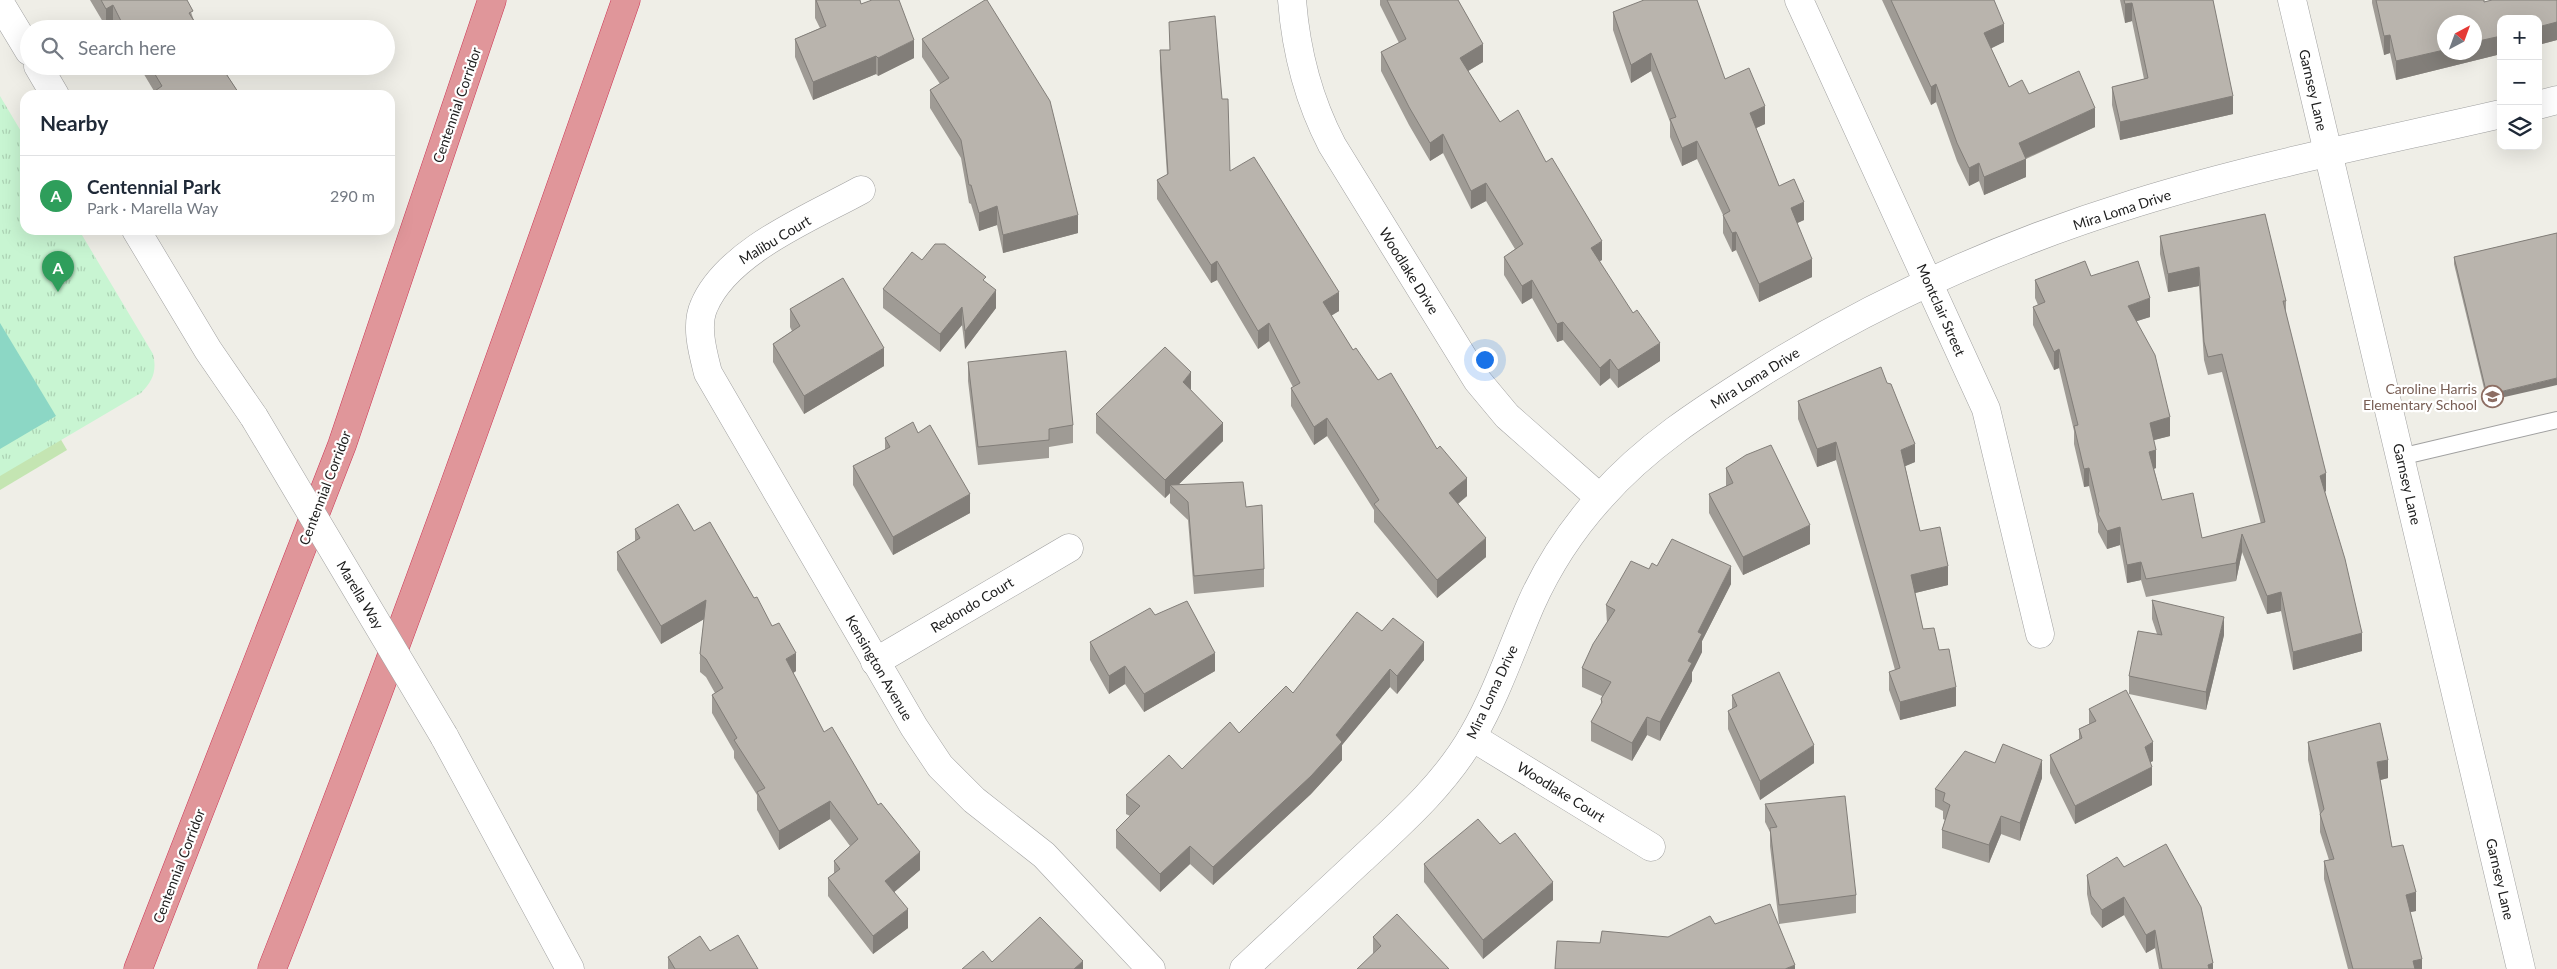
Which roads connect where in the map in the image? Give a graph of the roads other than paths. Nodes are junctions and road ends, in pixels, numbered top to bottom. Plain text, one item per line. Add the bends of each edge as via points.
1 (492, 0) edge
2 (626, 0) edge
3 (1292, 0) edge
4 (1799, 0) edge
5 (2292, 0) edge
6 (0, 3) edge
7 (20, 36) edge
8 (43, 75) edge
9 (52, 90) edge
10 (2557, 100) edge
11 (2542, 104) edge
12 (2497, 115) edge
13 (2328, 154) junction
14 (861, 190) dead end
15 (139, 235) edge
16 (1929, 282) junction
17 (703, 306) joint
18 (2557, 420) edge
19 (2400, 457) junction
20 (1600, 498) junction
21 (1069, 548) dead end
22 (2040, 634) dead end
23 (875, 662) junction
24 (1472, 737) junction
25 (1651, 847) dead end
26 (138, 969) edge
27 (272, 969) edge
28 (570, 969) edge
29 (1151, 969) edge
30 (1244, 969) edge
31 (2521, 969) edge

1 - 26 highway, Centennial Corridor via 342,445
2 - 27 highway via 420,579
3 - 20 street, Woodlake Drive via 1294,30 1315,113 1477,380 1507,416
4 - 16 street, Montclair Street
5 - 13 street, Garnsey Lane
6 - 7 street
8 - 9 street
10 - 11 street
12 - 13 street, Mira Loma Drive
13 - 16 street, Mira Loma Drive via 2136,203 2027,241
13 - 19 street, Garnsey Lane
14 - 17 street, Malibu Court via 758,247 736,263
15 - 28 street, Marella Way, bridge via 208,350 254,417 444,736
16 - 20 street, Mira Loma Drive via 1793,353 1686,421 1639,458
16 - 22 street, Montclair Street via 1986,409
17 - 23 street, Kensington Avenue via 700,333 708,373
18 - 19 lane
19 - 31 street, Garnsey Lane
20 - 24 street, Mira Loma Drive via 1564,545 1533,601 1499,686
21 - 23 street, Redondo Court
23 - 29 street, Kensington Avenue via 940,766 974,800 1044,854
24 - 25 street, Woodlake Court
24 - 30 street, Mira Loma Drive via 1422,803

